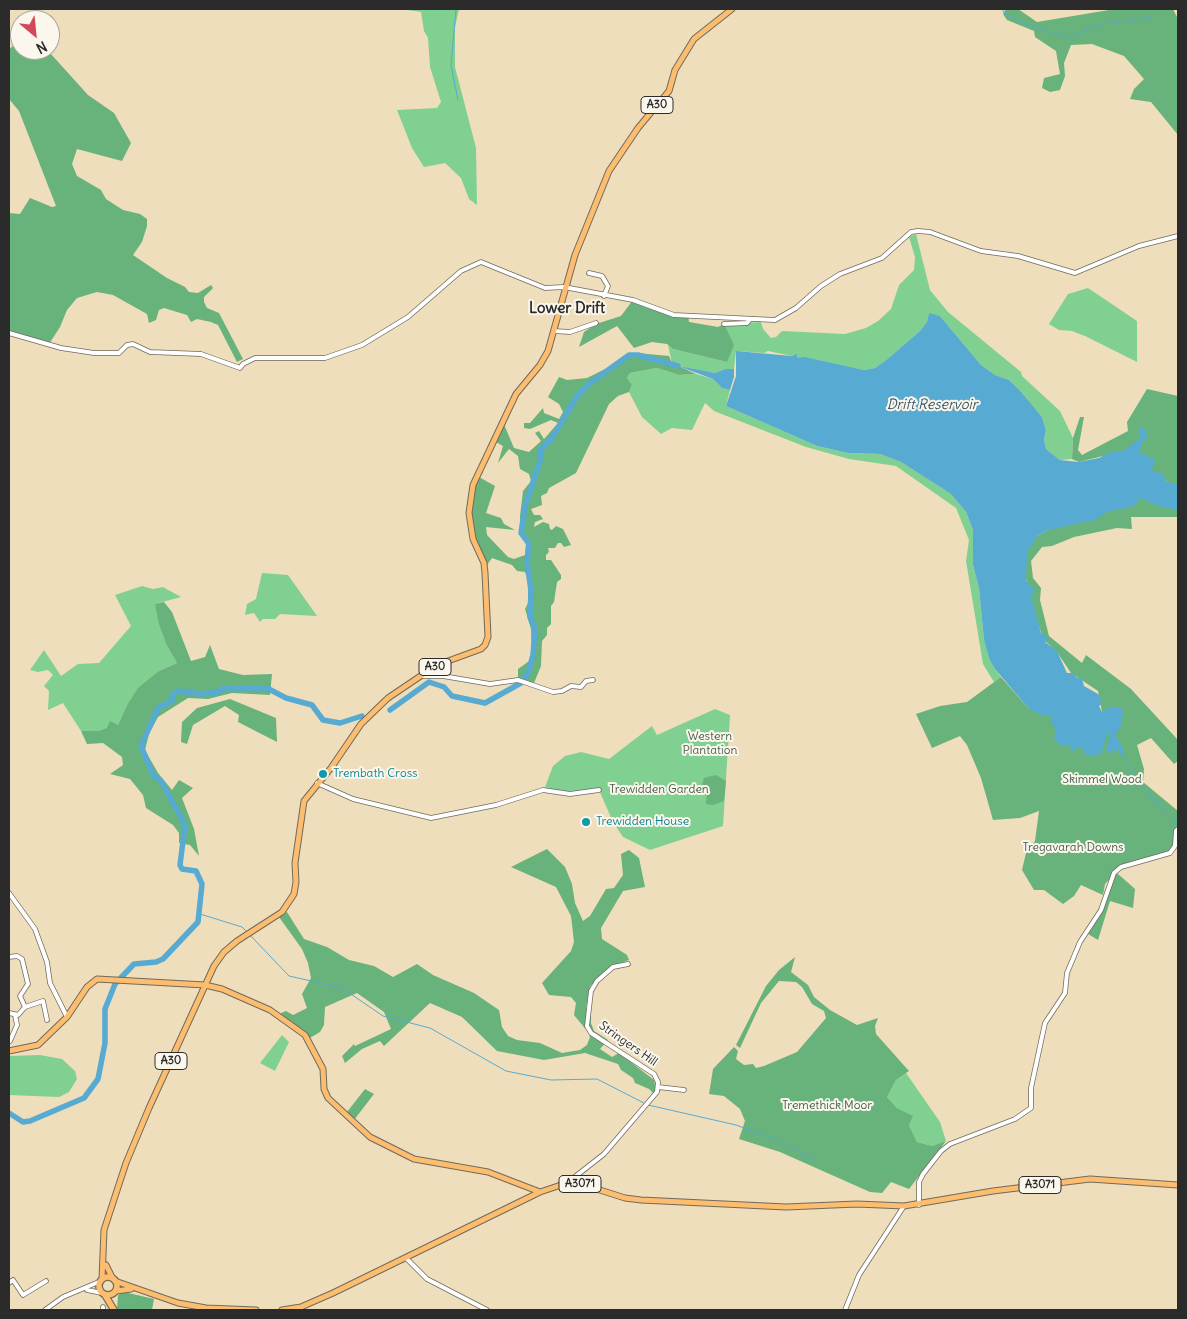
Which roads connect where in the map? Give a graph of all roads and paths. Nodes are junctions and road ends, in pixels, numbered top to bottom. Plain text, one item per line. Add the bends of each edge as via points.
1 (732, 9) edge
2 (1178, 236) edge
3 (589, 273) dead end
4 (564, 287) junction
5 (604, 296) junction
6 (750, 319) junction
7 (596, 323) dead end
8 (724, 324) dead end
9 (554, 331) junction
10 (9, 333) edge
11 (422, 676) junction
12 (594, 680) dead end
13 (317, 783) junction
14 (599, 790) dead end
15 (1178, 829) edge
16 (9, 893) edge
17 (9, 957) edge
18 (628, 964) dead end
19 (206, 985) junction
20 (25, 1007) junction
21 (9, 1013) edge
22 (16, 1015) junction
23 (67, 1017) junction
24 (46, 1020) dead end
25 (10, 1041) dead end
26 (9, 1051) edge
27 (658, 1087) junction
28 (684, 1090) dead end
29 (567, 1184) junction
30 (1178, 1185) edge
31 (540, 1192) junction
32 (919, 1204) junction
33 (904, 1206) junction
34 (406, 1258) junction
35 (104, 1262) junction
36 (102, 1280) junction
37 (114, 1280) junction
38 (46, 1281) dead end
39 (9, 1283) edge
40 (85, 1289) junction
41 (134, 1289) junction
42 (116, 1292) junction
43 (103, 1294) junction
44 (45, 1310) edge
45 (114, 1310) edge
46 (256, 1310) edge
47 (282, 1310) edge
48 (487, 1310) edge
49 (845, 1310) edge

1 - 4 main road, A30 via 694,39 676,70 669,90 619,153 600,191
2 - 6 street via 1139,246 1075,273 1018,256 981,251 930,232 911,232 882,258 834,278 784,316 775,320
3 - 5 street via 602,276 608,286
4 - 5 street
4 - 9 main road, A30
4 - 10 street via 545,288 516,274 478,262 461,271 408,317 362,345 325,358 255,358 240,368 201,354 150,352 133,344 118,353 94,353 61,348
5 - 6 street via 633,300 674,315
6 - 8 street via 747,323
7 - 9 street via 570,332
9 - 11 main road, A30 via 540,365 510,405 473,485 469,502 473,539 484,562 488,637 485,645 481,650 437,665
11 - 12 street via 490,684 518,680 553,692 571,686 581,687
11 - 13 main road, A30 via 365,718
13 - 14 street via 353,799 431,818 496,805 543,790 570,794
13 - 19 main road, A30 via 301,811 294,863 294,894 282,912 224,952
15 - 32 street via 1175,846 1170,853 1114,872 1102,910 1080,942 1067,973 1064,993 1045,1023 1031,1108 1016,1119 950,1144 941,1151 923,1174
16 - 23 street via 35,929 47,962 50,983
17 - 20 street via 18,956 22,960 28,984 20,996
18 - 27 street, Stringers Hill via 613,967 597,980 591,991 587,1026 592,1033 654,1074
19 - 23 main road via 97,979 86,987
19 - 31 main road via 270,1010 304,1035 323,1069 328,1098 370,1137 414,1159 488,1172
19 - 35 main road, A30 via 126,1163 104,1230
20 - 22 street
20 - 24 street via 43,1001
21 - 22 street
22 - 25 street via 17,1025
23 - 26 main road via 38,1045
27 - 28 street
27 - 29 street, Stringers Hill via 648,1105 604,1154
29 - 31 main road, A3071
29 - 33 main road, A3071 via 584,1185 625,1198 655,1201 764,1207
30 - 32 main road, A3071 via 1090,1179
31 - 34 main road, A3071
32 - 33 main road, A3071
33 - 49 street via 859,1275
34 - 47 main road, A3071 via 307,1304
34 - 48 street via 427,1279
35 - 36 main road, A30
35 - 37 main road, A30
36 - 37 highway via 108,1277
36 - 40 street
36 - 43 highway via 99,1287
37 - 41 main road
37 - 42 highway
38 - 39 street via 24,1295 13,1280
40 - 43 street
40 - 44 street via 63,1297
41 - 42 main road
41 - 46 main road via 206,1308
42 - 43 highway
42 - 45 highway
43 - 45 highway

